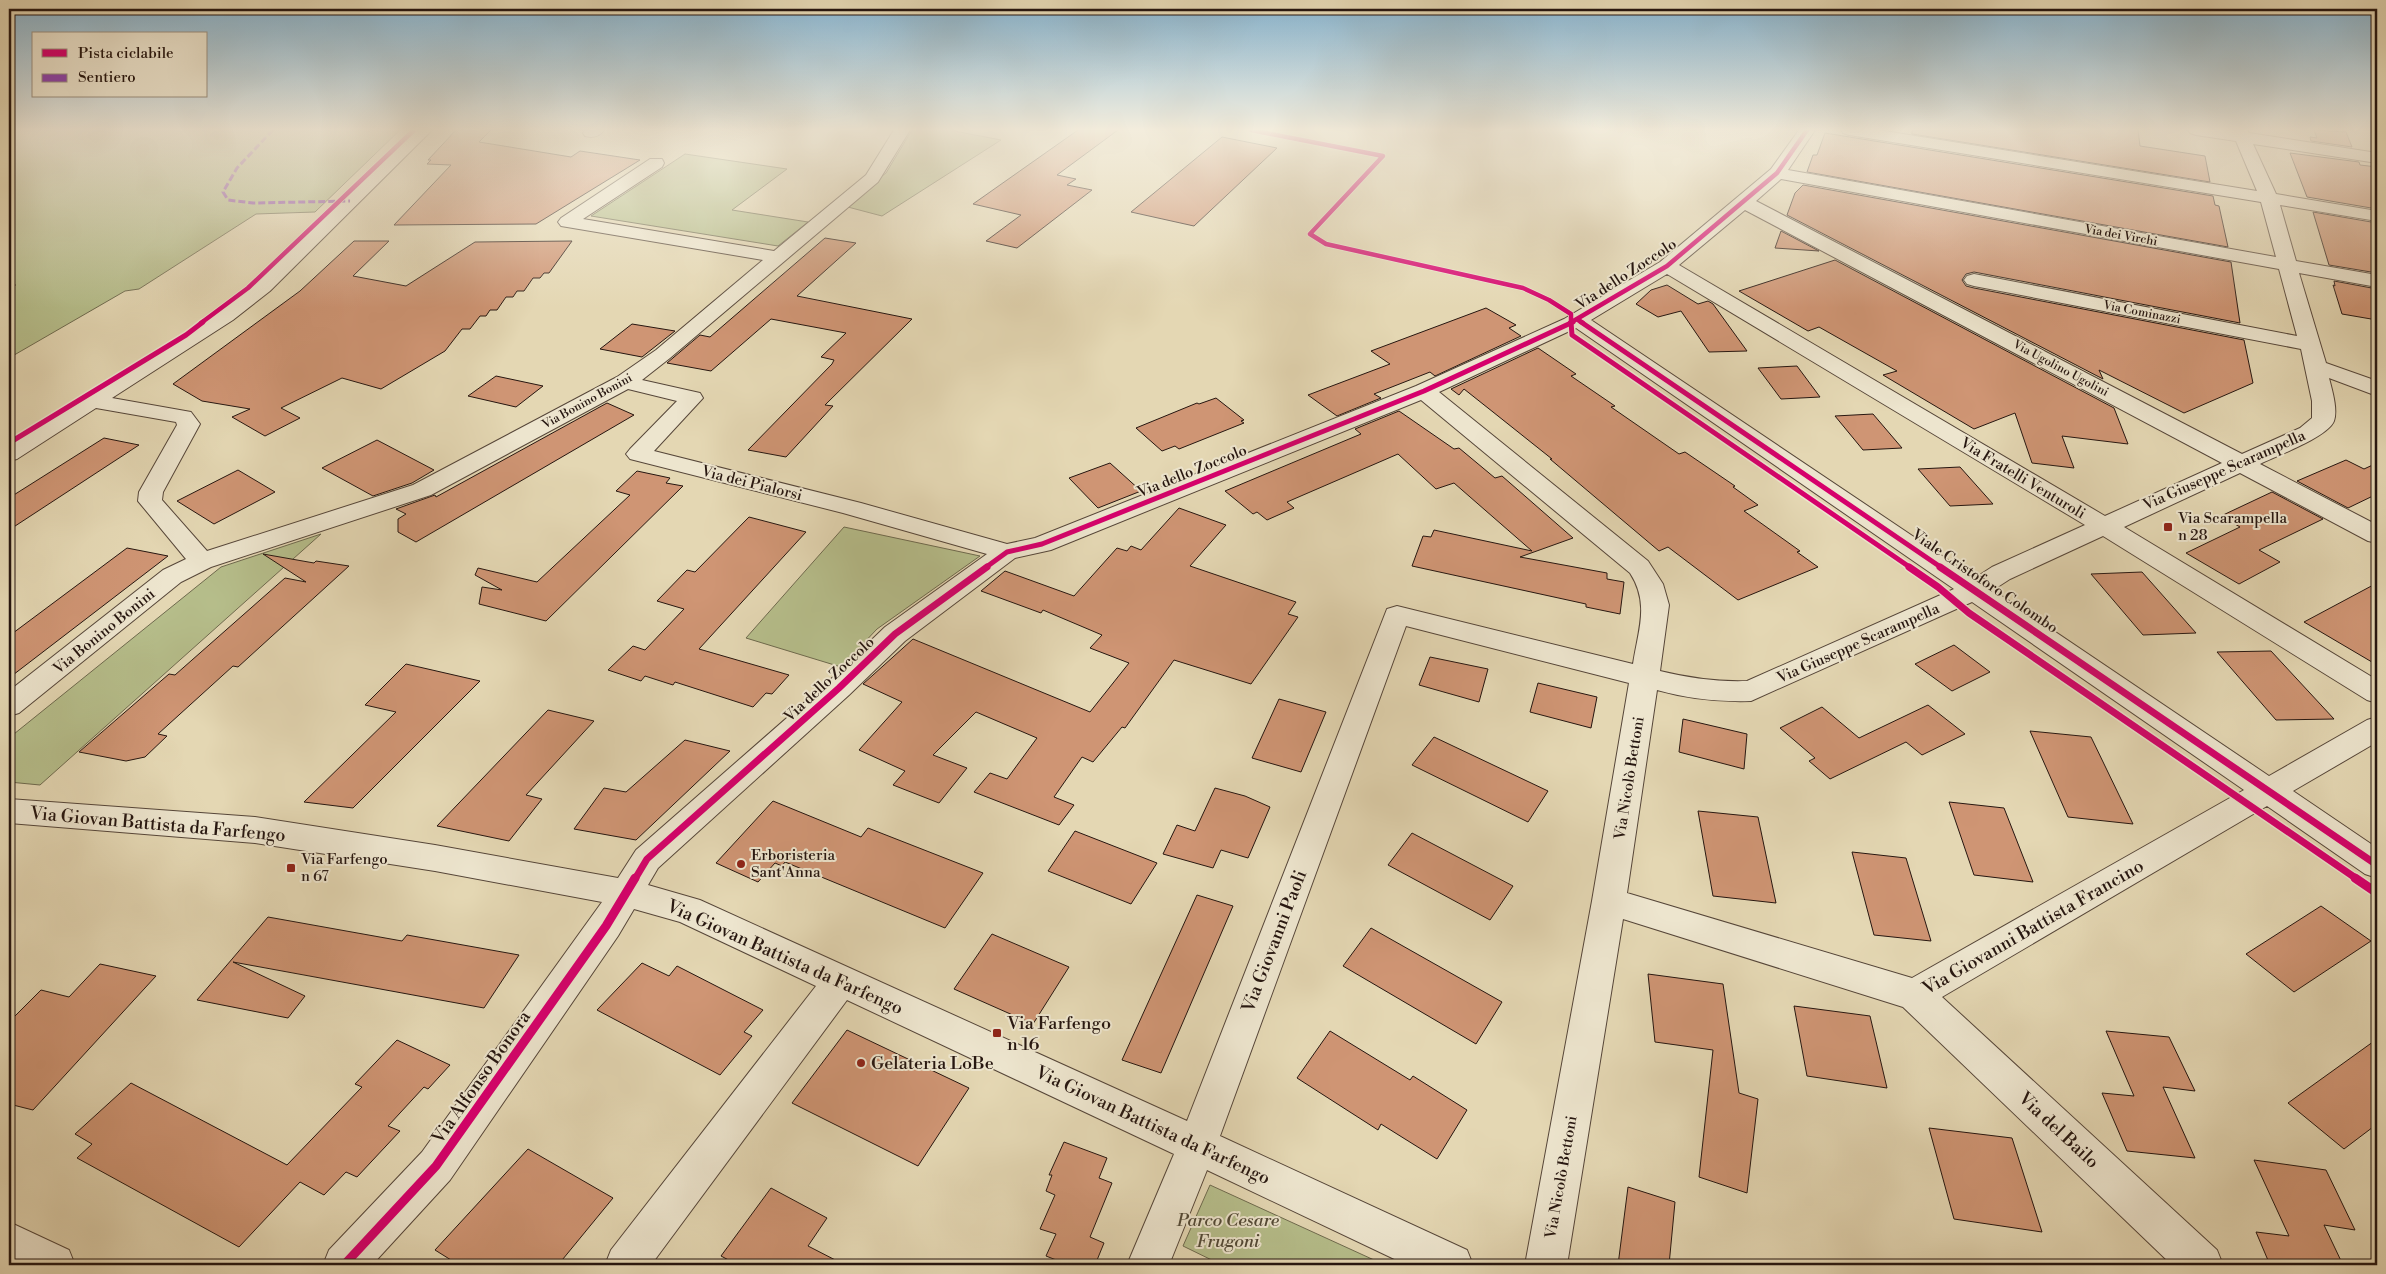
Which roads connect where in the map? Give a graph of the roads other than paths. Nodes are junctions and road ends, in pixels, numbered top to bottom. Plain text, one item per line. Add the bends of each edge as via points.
1 (363, 189) edge
2 (616, 189) edge
3 (859, 189) edge
4 (1758, 189) edge
5 (1868, 189) edge
6 (2216, 189) edge
7 (2265, 189) edge
8 (2269, 198) junction
9 (1744, 202) junction
10 (2377, 216) edge
11 (779, 257) junction
12 (2288, 265) junction
13 (1666, 266) junction
14 (1974, 280) dead end
15 (2377, 281) edge
16 (1578, 320) junction
17 (2310, 345) junction
18 (2316, 367) junction
19 (625, 382) junction
20 (2377, 389) edge
21 (1424, 391) junction
22 (92, 401) junction
23 (9, 454) edge
24 (2242, 464) junction
25 (2103, 525) junction
26 (2377, 534) edge
27 (1007, 552) junction
28 (202, 561) junction
29 (1975, 590) junction
30 (1397, 616) joint
31 (1646, 676) junction
32 (2377, 693) edge
33 (9, 706) edge
34 (2377, 728) edge
35 (2267, 790) junction
36 (9, 811) edge
37 (2377, 865) edge
38 (626, 893) junction
39 (1609, 901) junction
40 (840, 982) junction
41 (1915, 995) junction
42 (1197, 1144) junction
43 (9, 1242) edge
44 (54, 1265) edge
45 (344, 1265) edge
46 (626, 1265) edge
47 (1148, 1265) edge
48 (1452, 1265) edge
49 (1546, 1265) edge
50 (2202, 1265) edge

1 - 22 street via 263,286 226,316
2 - 11 street via 567,222
3 - 11 street, Via Bonino Bonini
4 - 9 street, Via dello Zoccolo
5 - 12 street, Via dei Virchi
6 - 8 street
7 - 8 street
8 - 10 street
8 - 12 street
9 - 13 street, Via dello Zoccolo
9 - 24 street, Via Ugolino Ugolini
11 - 19 street, Via Bonino Bonini
12 - 15 street, Via dei Virchi
12 - 17 street
13 - 16 street, Via dello Zoccolo
13 - 25 street, Via Fratelli Venturoli
14 - 17 street, Via Cominazzi
16 - 21 street, Via dello Zoccolo
16 - 29 street, Viale Cristoforo Colombo
17 - 18 street
18 - 20 street
18 - 24 street, Via Giuseppe Scarampella via 2323,420 2308,433
19 - 27 street, Via dei Pialorsi via 692,398 638,454 852,508
19 - 28 street, Via Bonino Bonini via 422,490
21 - 27 street, Via dello Zoccolo via 1042,544
21 - 31 street, Via Nicolò Bettoni via 1639,567 1650,584 1656,605
22 - 23 street
22 - 28 street via 182,417 189,424 151,492 150,501
24 - 25 street, Via Giuseppe Scarampella
24 - 26 street, Via Ugolino Ugolini
25 - 29 street, Via Giuseppe Scarampella via 2001,573
25 - 32 street, Via Fratelli Venturoli
27 - 38 street, Via dello Zoccolo via 895,634 647,859
28 - 33 street, Via Bonino Bonini via 172,576
29 - 31 street, Via Giuseppe Scarampella via 1751,691 1687,688
29 - 35 street, Viale Cristoforo Colombo
30 - 31 street, Via Giuseppe Scarampella
30 - 42 street, Via Giovanni Paoli
31 - 39 street, Via Nicolò Bettoni
34 - 35 street, Via Giovanni Battista Francino
35 - 37 street, Viale Cristoforo Colombo
35 - 41 street, Via Giovanni Battista Francino
36 - 38 street, Via Giovan Battista da Farfengo via 255,830 435,858
38 - 40 street, Via Giovan Battista da Farfengo via 688,910
38 - 45 street, Via Alfonso Bonora via 436,1166
39 - 41 street, Via Giovanni Battista Francino
39 - 49 street, Via Nicolò Bettoni
40 - 42 street, Via Giovan Battista da Farfengo
40 - 46 street
41 - 50 street, Via del Bailo
42 - 47 street, Via Giovanni Paoli
42 - 48 street, Via Giovan Battista da Farfengo
43 - 44 street

